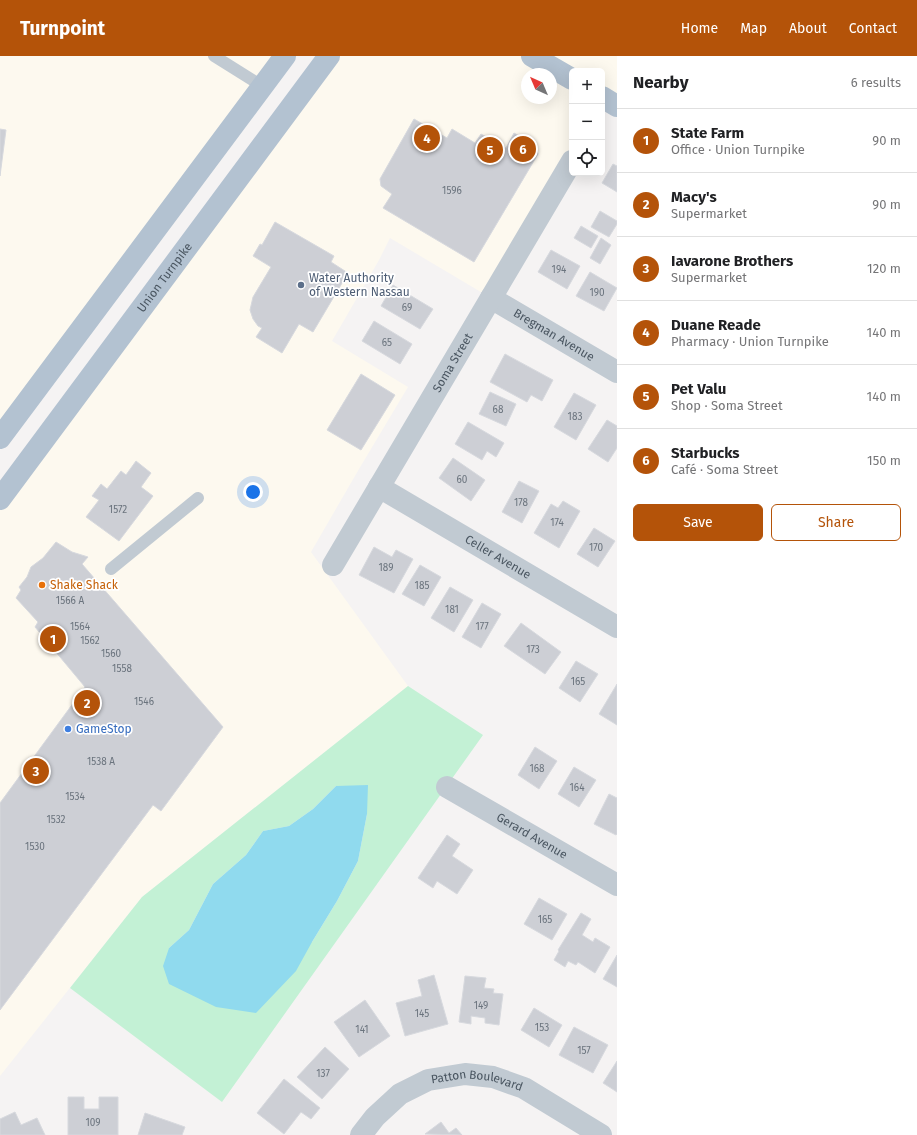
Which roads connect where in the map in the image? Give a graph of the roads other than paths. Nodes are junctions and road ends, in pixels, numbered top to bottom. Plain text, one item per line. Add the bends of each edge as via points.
1 (214, 56) edge
2 (285, 56) edge
3 (329, 56) edge
4 (532, 56) edge
5 (569, 77) edge
6 (262, 86) junction
7 (569, 166) edge
8 (491, 298) junction
9 (617, 372) edge
10 (0, 438) edge
11 (379, 487) junction
12 (198, 498) dead end
13 (0, 499) edge
14 (333, 565) dead end
15 (111, 569) dead end
16 (617, 627) edge
17 (446, 788) dead end
18 (617, 885) edge
19 (361, 1135) edge
20 (600, 1135) edge

1 - 6 lane
2 - 6 main road
3 - 13 main road, Union Turnpike
4 - 5 main road
6 - 10 main road
7 - 8 street, Soma Street
8 - 9 street, Bregman Avenue
8 - 11 street, Soma Street
11 - 14 street, Soma Street
11 - 16 street, Celler Avenue
12 - 15 lane
17 - 18 street, Gerard Avenue
19 - 20 street, Patton Boulevard via 375,1117 400,1094 428,1080 465,1074 492,1077 524,1088

